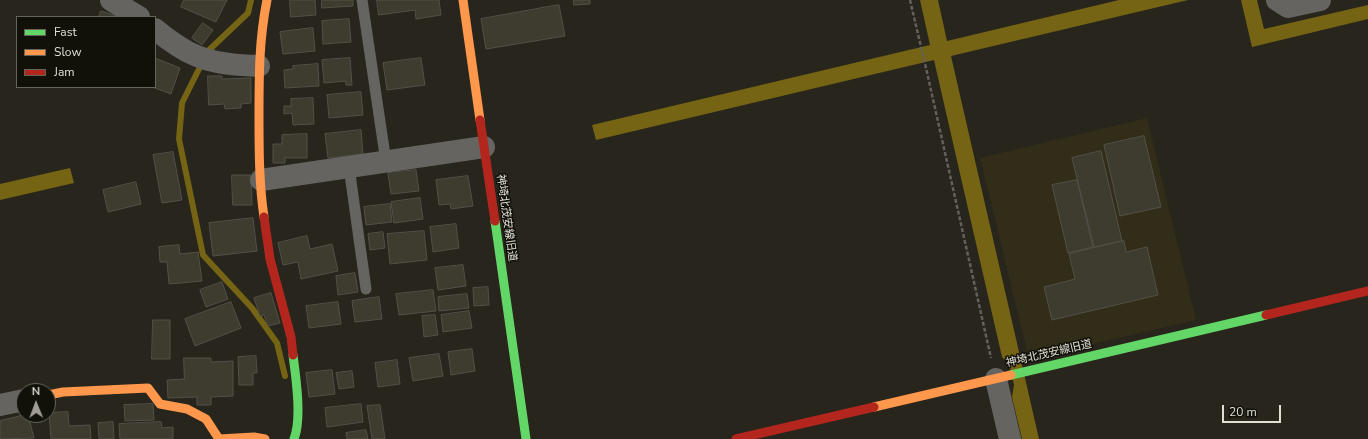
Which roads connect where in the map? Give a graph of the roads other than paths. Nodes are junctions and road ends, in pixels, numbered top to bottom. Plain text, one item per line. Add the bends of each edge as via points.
1 (111, 0) edge
2 (267, 0) edge
3 (362, 0) edge
4 (463, 0) edge
5 (1277, 0) edge
6 (1320, 0) edge
7 (137, 16) edge
8 (156, 30) edge
9 (259, 66) junction
10 (484, 147) junction
11 (386, 162) junction
12 (349, 167) junction
13 (261, 180) junction
14 (366, 289) dead end
15 (1368, 291) edge
16 (1003, 377) junction
17 (56, 393) edge
18 (16, 402) edge
19 (0, 406) edge
20 (265, 439) edge
21 (294, 439) edge
22 (526, 439) edge
23 (736, 439) edge
24 (1010, 439) edge

1 - 7 street
2 - 9 street via 262,24
3 - 11 lane
4 - 10 street, 神埼北茂安線旧道
5 - 6 street via 1288,7
8 - 9 street via 178,47 203,58 226,65
9 - 13 street
10 - 11 street
10 - 22 street, 神埼北茂安線旧道
11 - 12 street
12 - 13 street
12 - 14 lane
13 - 21 street via 270,260 290,336 294,363 297,404
15 - 16 street, 神埼北茂安線旧道
16 - 23 street, 神埼北茂安線旧道
16 - 24 street
17 - 20 street via 148,388 160,404 187,409 206,419 219,439
18 - 19 street

